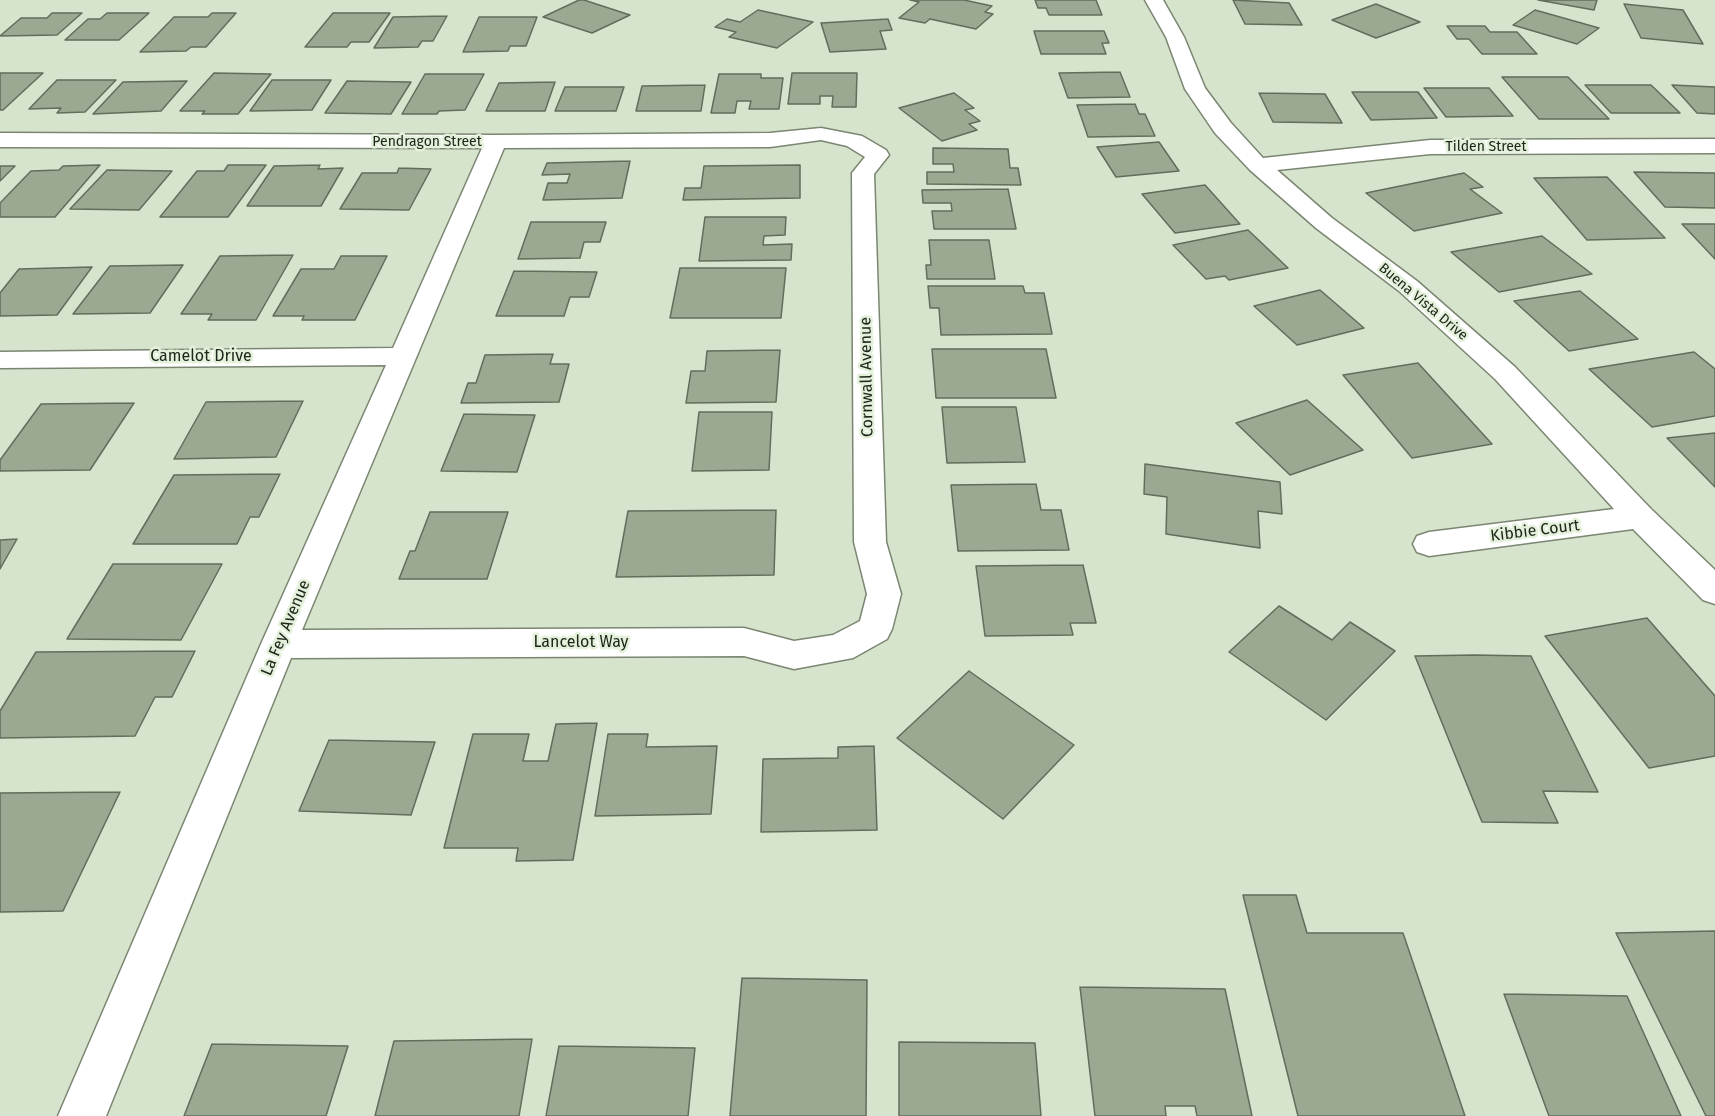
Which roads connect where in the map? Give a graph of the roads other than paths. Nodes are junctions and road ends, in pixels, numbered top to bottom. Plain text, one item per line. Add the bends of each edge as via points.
1 (1154, 0) edge
2 (0, 140) edge
3 (854, 141) joint
4 (496, 142) junction
5 (1715, 146) edge
6 (1258, 165) junction
7 (402, 356) junction
8 (0, 360) edge
9 (1641, 517) junction
10 (1429, 544) dead end
11 (1715, 591) edge
12 (875, 629) joint
13 (279, 644) junction
14 (82, 1116) edge

1 - 6 street, Buena Vista Drive via 1175,37 1195,89 1223,128
2 - 4 street, Pendragon Street
3 - 4 street, Pendragon Street via 821,134 770,140
3 - 12 street, Cornwall Avenue via 878,155 863,173 870,542 884,594
4 - 7 street, La Fey Avenue
5 - 6 street, Tilden Street via 1430,147
6 - 9 street, Buena Vista Drive via 1324,223 1407,286 1505,373
7 - 8 street, Camelot Drive
7 - 13 street, La Fey Avenue
9 - 10 street, Kibbie Court
9 - 11 street, Buena Vista Drive
12 - 13 street, Lancelot Way via 840,648 794,655 744,642
13 - 14 street, La Fey Avenue

